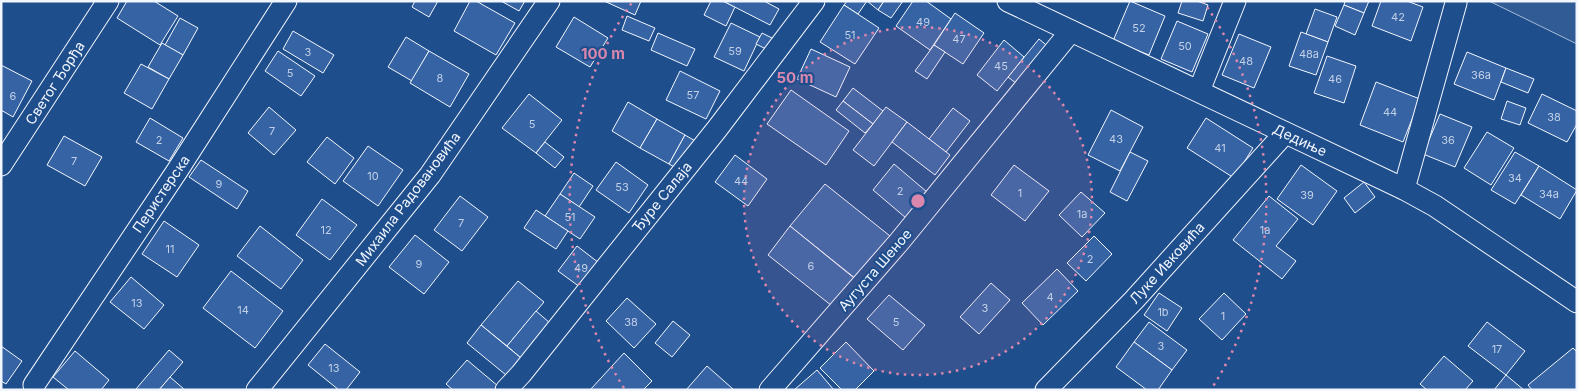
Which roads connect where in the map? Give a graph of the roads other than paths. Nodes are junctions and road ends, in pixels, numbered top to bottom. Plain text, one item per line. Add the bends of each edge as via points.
1 (108, 1) edge
2 (286, 1) edge
3 (549, 1) edge
4 (814, 1) edge
5 (1008, 1) edge
6 (1235, 1) edge
7 (1456, 3) dead end
8 (1071, 31) junction
9 (1200, 91) junction
10 (1285, 133) junction
11 (1, 165) edge
12 (1404, 189) junction
13 (1577, 302) edge
14 (34, 385) dead end
15 (257, 390) edge
16 (506, 390) edge
17 (770, 390) edge
18 (1046, 390) edge

1 - 11 street, Светог Ђорђа
2 - 14 street, Перистерска
3 - 15 street, Михаила Радовановића via 430,175
4 - 16 street, Ђуре Салаја via 717,129
5 - 8 street, Дедиње
6 - 9 street
7 - 12 street
8 - 9 street, Дедиње
8 - 17 street, Аугуста Шеное via 899,242
9 - 10 street, Дедиње
10 - 12 street, Дедиње
10 - 18 street, Луке Ивковића via 1134,300
12 - 13 street, Дедиње via 1435,206

